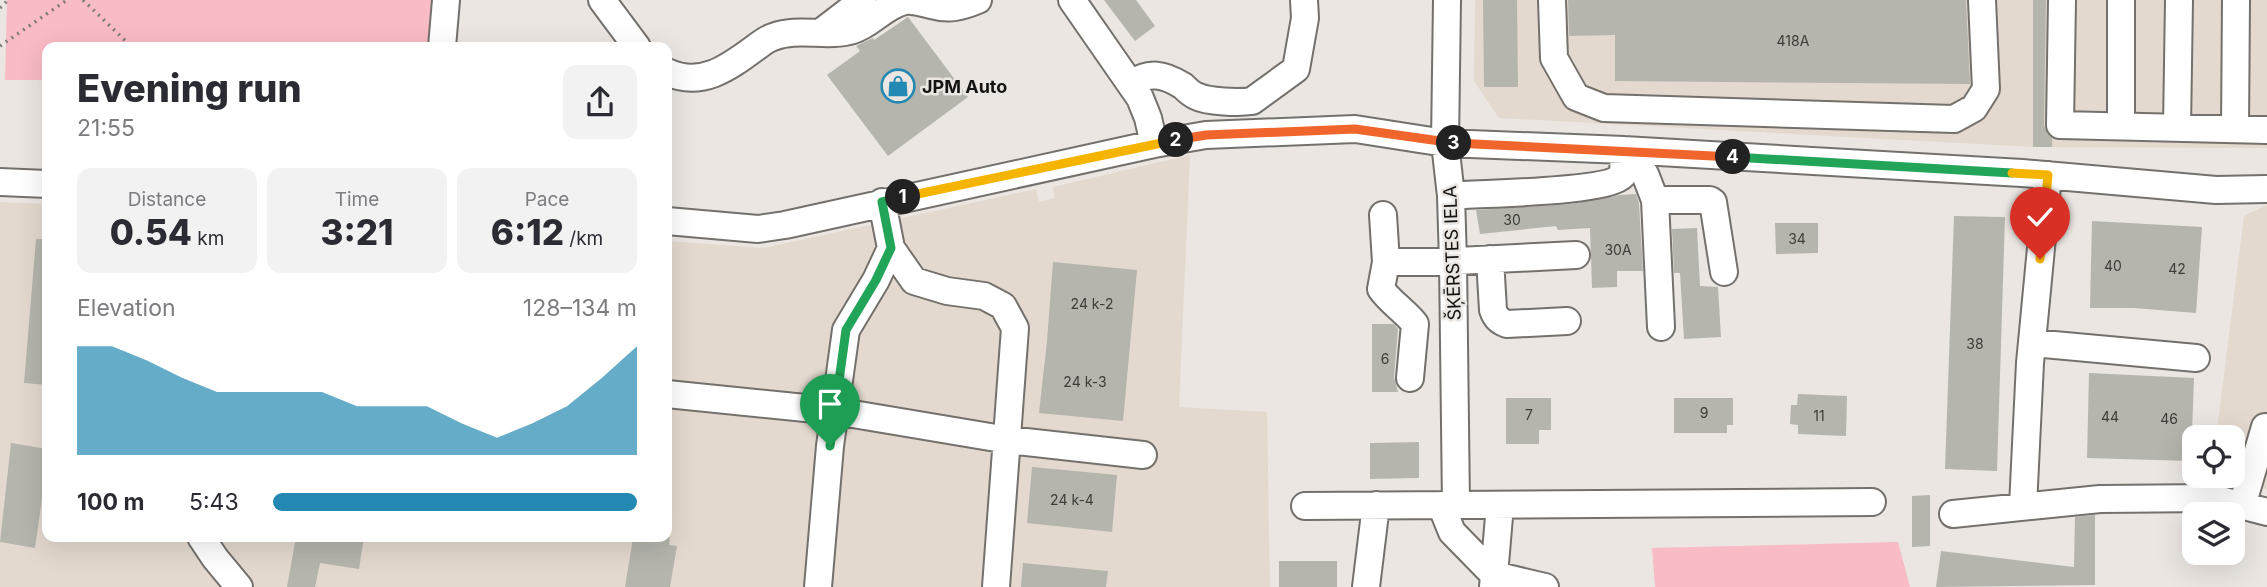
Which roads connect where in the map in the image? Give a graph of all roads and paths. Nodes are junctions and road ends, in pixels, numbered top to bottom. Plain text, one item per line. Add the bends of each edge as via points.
1 (8, 0) edge
2 (67, 0) edge
3 (83, 0) edge
4 (446, 0) edge
5 (602, 0) edge
6 (863, 0) edge
7 (905, 0) edge
8 (978, 0) edge
9 (1072, 0) edge
10 (1304, 0) edge
11 (1447, 0) edge
12 (1552, 0) edge
13 (1982, 0) edge
14 (2062, 0) edge
15 (2121, 0) edge
16 (2179, 0) edge
17 (2236, 0) edge
18 (0, 8) edge
19 (820, 33) junction
20 (127, 42) edge
21 (442, 42) edge
22 (633, 42) edge
23 (0, 46) edge
24 (672, 74) edge
25 (1132, 84) junction
26 (2122, 127) junction
27 (2177, 128) junction
28 (2235, 129) junction
29 (2267, 130) edge
30 (1446, 143) junction
31 (1154, 144) junction
32 (1623, 154) junction
33 (2048, 175) junction
34 (0, 182) edge
35 (42, 184) edge
36 (2267, 189) edge
37 (1451, 196) junction
38 (1655, 200) junction
39 (882, 202) junction
40 (1383, 215) dead end
41 (672, 221) edge
42 (891, 248) junction
43 (1576, 255) dead end
44 (1490, 259) junction
45 (1453, 261) junction
46 (1386, 262) junction
47 (1724, 272) dead end
48 (1567, 321) dead end
49 (1661, 327) dead end
50 (2032, 343) junction
51 (2196, 358) dead end
52 (1410, 378) dead end
53 (672, 395) edge
54 (835, 411) junction
55 (2264, 427) dead end
56 (1008, 440) junction
57 (1143, 455) dead end
58 (1872, 502) dead end
59 (1376, 505) junction
60 (1448, 505) junction
61 (1500, 505) junction
62 (1305, 506) dead end
63 (2023, 506) junction
64 (2254, 509) edge
65 (1953, 514) dead end
66 (204, 542) edge
67 (1494, 581) edge
68 (239, 587) edge
69 (818, 587) edge
70 (996, 587) edge
71 (1366, 587) edge
72 (1545, 587) edge

1 - 18 path
2 - 23 path
3 - 20 path
4 - 21 street
5 - 22 street
6 - 19 street
7 - 8 street via 948,8
7 - 19 street via 856,29
9 - 25 street
10 - 25 street via 1296,69 1252,101 1201,98 1155,76 1143,75
11 - 30 street, ŠĶĒRSTES IELA
12 - 13 street via 1554,58 1576,97 1604,108 1954,119 1974,108 1986,89
14 - 26 street via 2060,125
15 - 26 street
16 - 27 street
17 - 28 street
19 - 24 street via 770,37 729,67 706,77
25 - 31 street
26 - 27 street
27 - 28 street
28 - 29 street
30 - 31 street via 1355,129 1206,135
30 - 32 street
30 - 37 street, ŠĶĒRSTES IELA
31 - 39 street
32 - 33 street
32 - 37 street via 1623,175 1615,182
32 - 38 street via 1645,174
33 - 36 street via 2216,190
33 - 50 street
34 - 35 street
37 - 45 street, ŠĶĒRSTES IELA
38 - 47 street via 1713,202
38 - 49 street
39 - 41 street via 758,229
39 - 42 street
40 - 46 street
42 - 54 street via 846,330
42 - 56 street via 914,281 984,296 1003,306 1015,328
43 - 44 street
44 - 45 street
44 - 48 street via 1493,310 1500,322
45 - 46 street
45 - 60 street, ŠĶĒRSTES IELA
46 - 52 street via 1381,289 1415,324
50 - 51 street
50 - 63 street
53 - 54 street
54 - 56 street
54 - 69 street
55 - 64 street
56 - 57 street
56 - 70 street
58 - 61 street
59 - 60 street
59 - 62 street
59 - 71 street
60 - 61 street
60 - 67 street via 1452,532
61 - 67 street
63 - 64 street via 2100,499 2213,498
63 - 65 street
66 - 68 street
67 - 72 street

